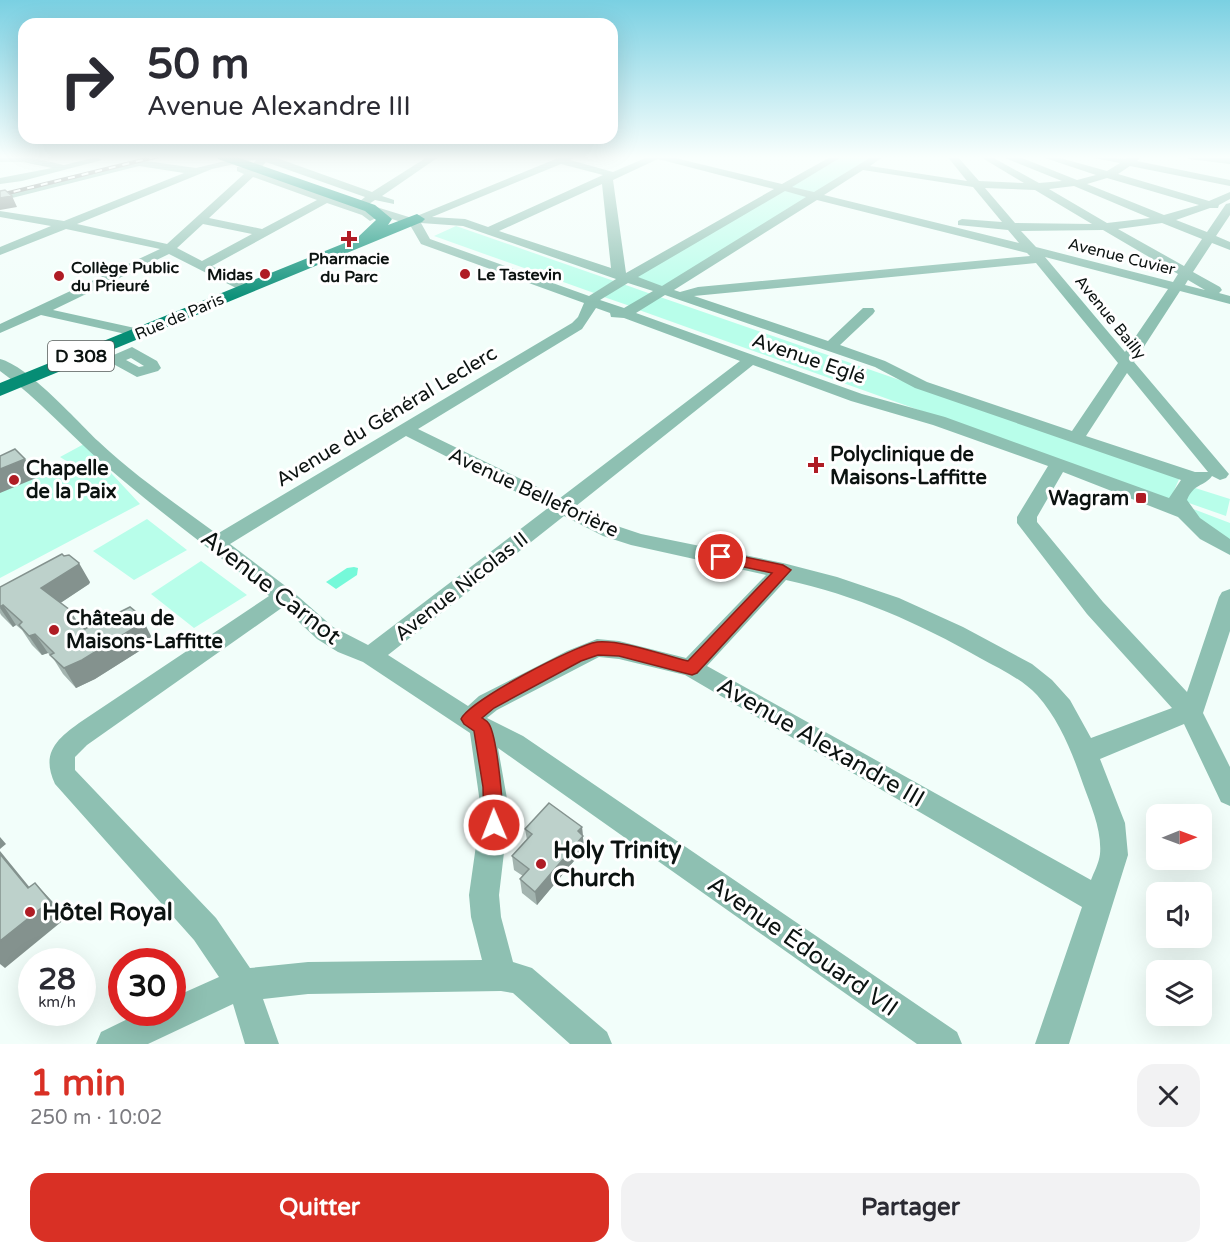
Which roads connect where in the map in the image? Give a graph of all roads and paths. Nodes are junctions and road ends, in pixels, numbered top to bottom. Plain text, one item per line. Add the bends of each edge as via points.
1 (115, 205) edge
2 (212, 205) edge
3 (317, 205) edge
4 (361, 205) edge
5 (365, 205) edge
6 (397, 205) edge
7 (444, 205) edge
8 (450, 205) edge
9 (547, 205) edge
10 (613, 205) edge
11 (752, 205) edge
12 (800, 205) edge
13 (849, 205) edge
14 (993, 205) edge
15 (1069, 205) edge
16 (1129, 205) edge
17 (1208, 205) edge
18 (1212, 206) junction
19 (1229, 209) edge
20 (0, 214) edge
21 (390, 214) junction
22 (891, 215) junction
23 (1164, 219) junction
24 (200, 220) junction
25 (461, 222) junction
26 (65, 225) junction
27 (1011, 226) junction
28 (1105, 226) junction
29 (489, 231) junction
30 (263, 233) junction
31 (1208, 237) junction
32 (422, 238) junction
33 (357, 243) junction
34 (1230, 246) edge
35 (168, 249) junction
36 (0, 251) edge
37 (1035, 254) junction
38 (202, 266) junction
39 (1185, 272) junction
40 (622, 276) junction
41 (1175, 286) junction
42 (247, 288) junction
43 (663, 290) junction
44 (680, 296) junction
45 (1230, 299) edge
46 (590, 302) junction
47 (868, 311) dead end
48 (40, 312) junction
49 (624, 314) junction
50 (577, 326) junction
51 (0, 329) edge
52 (139, 333) junction
53 (830, 347) junction
54 (750, 360) junction
55 (1126, 363) junction
56 (0, 364) edge
57 (30, 387) junction
58 (0, 390) edge
59 (0, 396) edge
60 (405, 429) junction
61 (1076, 438) junction
62 (1059, 464) junction
63 (1225, 474) edge
64 (1193, 478) junction
65 (561, 507) junction
66 (1183, 513) junction
67 (216, 543) junction
68 (1230, 548) edge
69 (783, 570) junction
70 (284, 596) junction
71 (1230, 597) edge
72 (371, 656) junction
73 (692, 668) junction
74 (1190, 711) junction
75 (476, 723) junction
76 (1084, 750) junction
77 (1230, 794) edge
78 (1098, 900) junction
79 (501, 975) junction
80 (243, 985) junction
81 (113, 1044) edge
82 (262, 1044) edge
83 (596, 1044) edge
84 (945, 1044) edge
85 (1052, 1044) edge

1 - 26 street
2 - 24 street
3 - 30 street
4 - 21 main road
5 - 21 street
6 - 21 street
7 - 21 street
8 - 21 street
9 - 29 street
10 - 40 street
11 - 40 street
12 - 43 street, Avenue du Général Leclerc
13 - 22 street, Avenue Cuvier
14 - 27 street, Avenue Bailly
15 - 28 street
16 - 23 street
17 - 18 street
18 - 19 street
18 - 23 street
19 - 31 street
20 - 26 street
21 - 25 street, Avenue Eglé via 427,222
21 - 32 street via 415,223
21 - 33 main road, Rue de Paris / D 308
21 - 33 main road, Rue de Paris / D 308
22 - 27 street
22 - 37 street, Avenue Cuvier
23 - 28 street
23 - 31 street
24 - 30 street
24 - 35 street
25 - 29 street, Avenue Eglé
25 - 32 street
26 - 35 street
26 - 36 street
27 - 28 street
27 - 37 street, Avenue Bailly
28 - 39 street
29 - 40 street, Avenue Eglé
30 - 38 street
31 - 34 street
31 - 39 street
32 - 46 street, Avenue Eglé
33 - 42 main road, Rue de Paris / D 308
35 - 38 street
35 - 48 street
37 - 41 street, Avenue Cuvier
37 - 44 street
37 - 55 street, Avenue Bailly
38 - 42 street
39 - 41 street
39 - 45 street
40 - 43 street, Avenue Eglé
40 - 46 street
41 - 45 street, Avenue Cuvier
41 - 55 street
42 - 52 main road, Rue de Paris / D 308
43 - 44 street, Avenue Eglé
43 - 49 street, Avenue du Général Leclerc
44 - 53 street, Avenue Eglé
46 - 49 street, Avenue Eglé
46 - 50 street via 586,318
47 - 53 street
48 - 51 street
48 - 52 street
49 - 50 street, Avenue du Général Leclerc
49 - 54 street, Avenue Eglé
50 - 60 street, Avenue du Général Leclerc
52 - 57 main road, Rue de Paris / D 308
53 - 61 street, Avenue Eglé via 880,364 921,385
54 - 62 street, Avenue Eglé
54 - 65 street, Avenue Nicolas II
55 - 61 street
55 - 63 street, Avenue Bailly
56 - 57 street, Avenue Carnot
57 - 58 main road, Rue de Paris / D 308
57 - 59 main road
57 - 67 street, Avenue Carnot via 151,495
60 - 65 street, Avenue Belleforière
60 - 67 street, Avenue du Général Leclerc
61 - 64 street, Avenue Eglé
62 - 66 street, Avenue Eglé via 1156,499
62 - 74 street via 1027,517 1027,524 1095,608
63 - 64 street
64 - 66 street via 1178,500
65 - 69 street, Avenue Belleforière via 638,540
65 - 72 street, Avenue Nicolas II
66 - 68 street, Avenue Eglé via 1197,528
67 - 70 street, Avenue Carnot
69 - 73 street
69 - 76 street, Avenue Belleforière via 891,604 1024,671 1061,707
70 - 72 street, Avenue Carnot via 326,633
70 - 80 street via 71,743 60,765 64,776 205,929
71 - 74 street
72 - 75 street, Avenue Carnot
73 - 75 street, Avenue Alexandre III via 597,648 488,703
73 - 78 street, Avenue Alexandre III
74 - 76 street via 1099,748
74 - 77 street
75 - 79 street via 495,810 484,895
75 - 84 street, Avenue Édouard VII via 524,751
76 - 78 street, Avenue Belleforière via 1112,823 1114,855
78 - 85 street, Avenue Belleforière
79 - 80 street via 308,978
79 - 83 street via 521,979
80 - 81 street via 208,997
80 - 82 street

